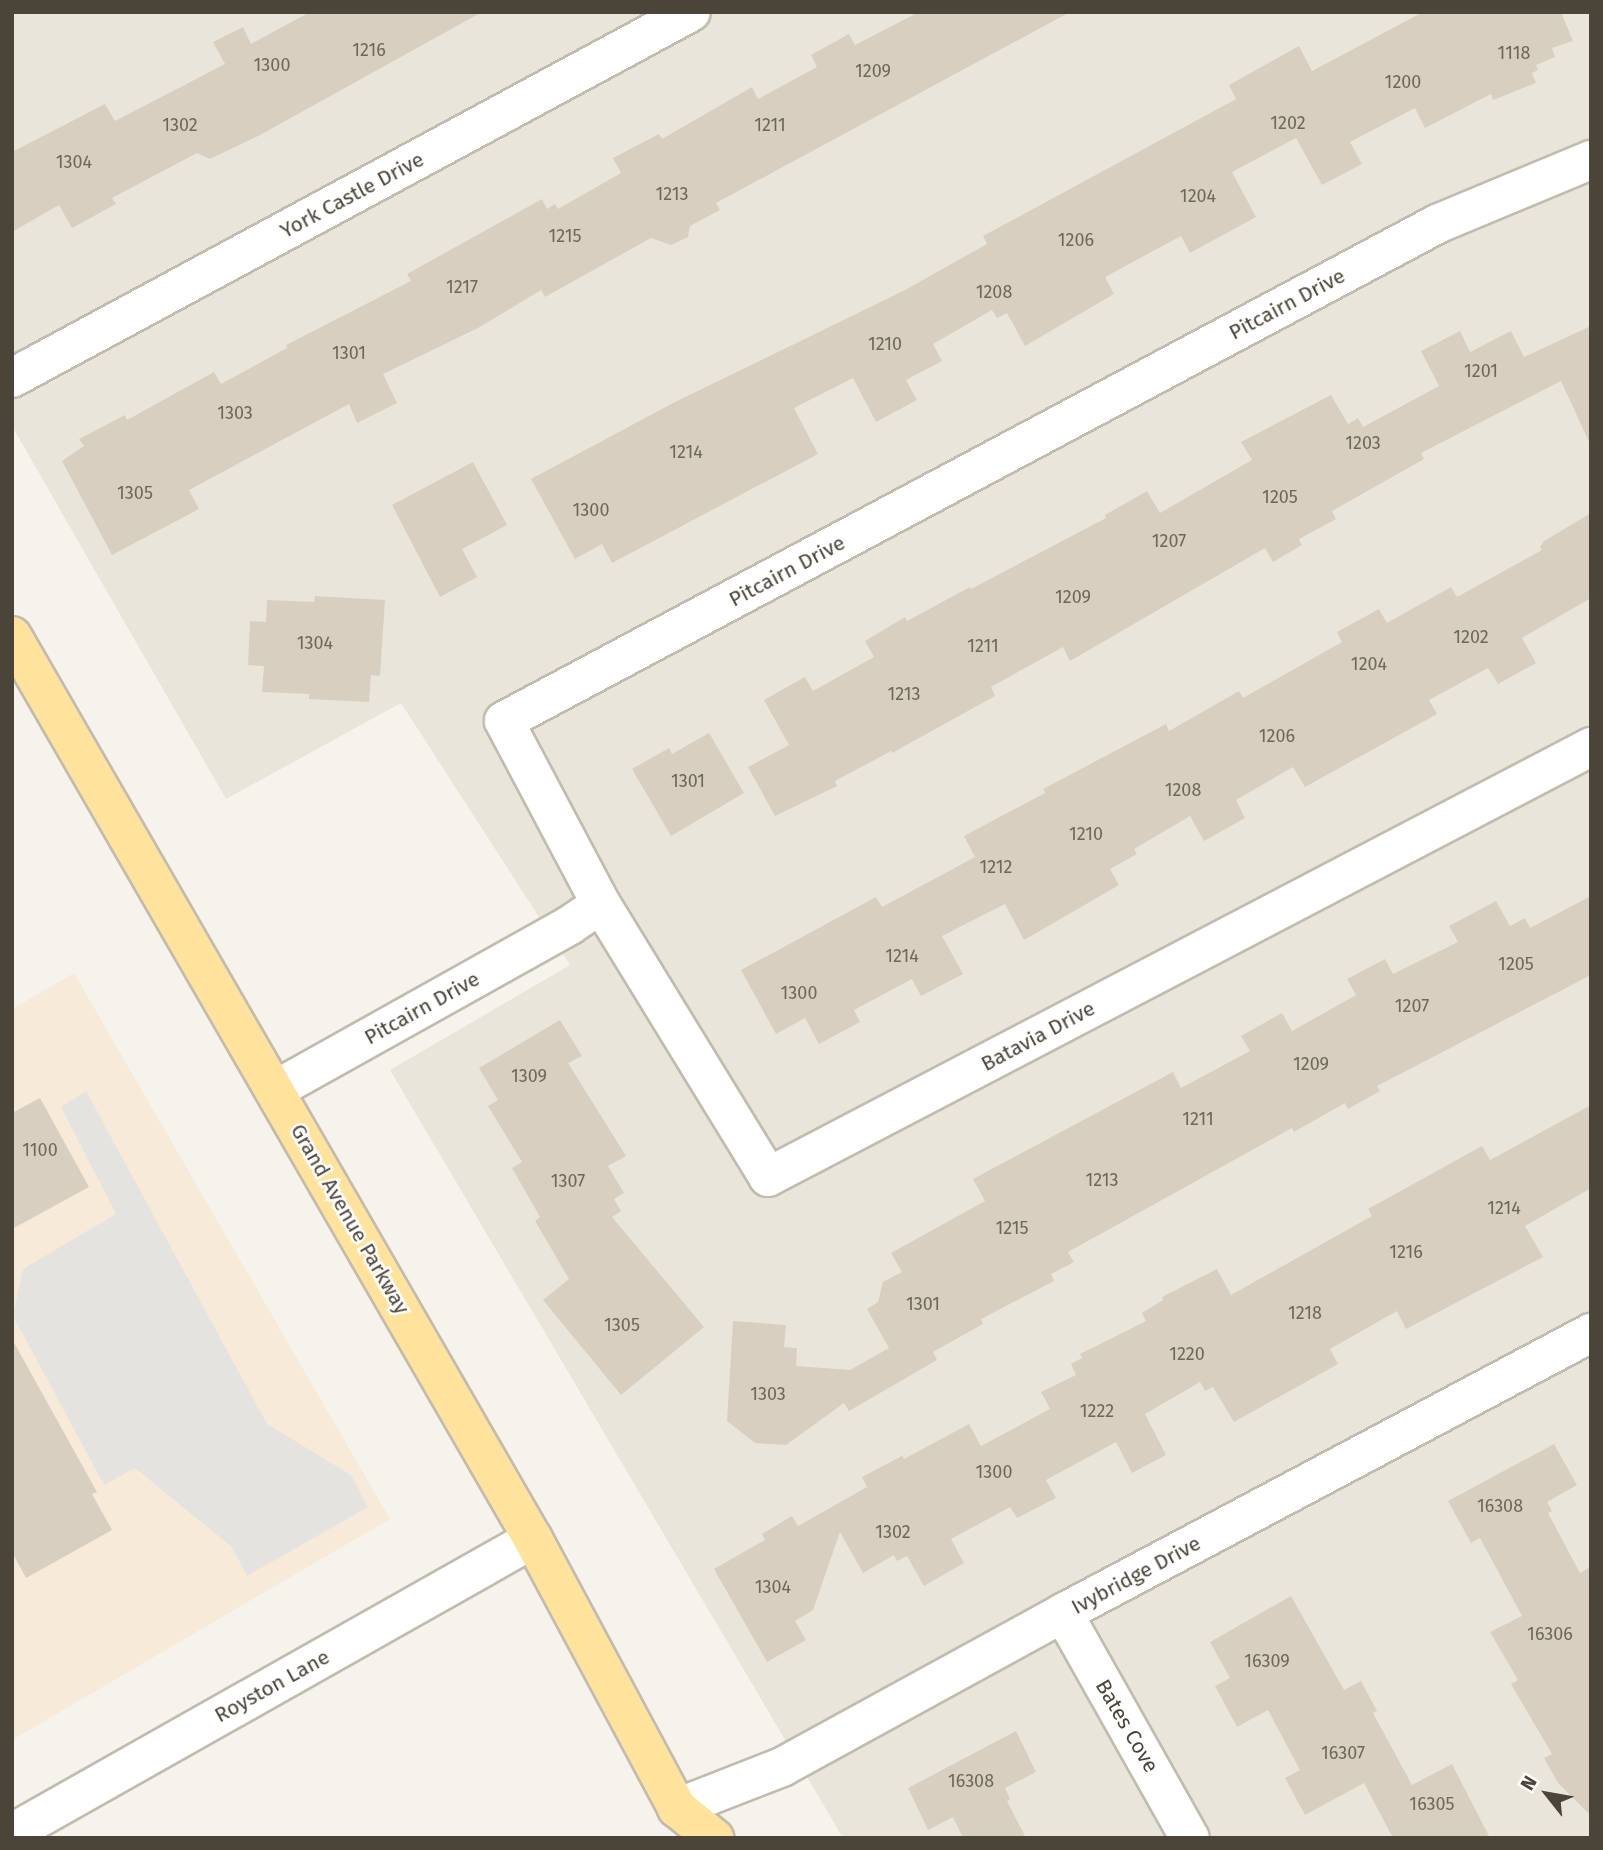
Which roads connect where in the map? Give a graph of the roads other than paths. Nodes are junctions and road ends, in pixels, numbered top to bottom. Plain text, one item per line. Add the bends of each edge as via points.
1 (691, 12) edge
2 (1591, 160) edge
3 (12, 378) edge
4 (12, 636) edge
5 (1591, 747) edge
6 (601, 904) junction
7 (275, 1090) junction
8 (1591, 1332) edge
9 (533, 1539) junction
10 (1063, 1613) junction
11 (672, 1823) edge
12 (12, 1833) edge
13 (714, 1838) edge
14 (1190, 1838) edge

1 - 3 street, York Castle Drive
2 - 6 street, Pitcairn Drive via 1437,225 504,722
4 - 7 main road, Grand Avenue Parkway
5 - 6 street, Batavia Drive via 768,1177
6 - 7 street, Pitcairn Drive
7 - 9 main road, Grand Avenue Parkway
8 - 10 street, Ivybridge Drive
9 - 11 main road, Grand Avenue Parkway
9 - 12 street, Royston Lane
10 - 11 street, Ivybridge Drive
10 - 14 street, Bates Cove
11 - 13 main road, Grand Avenue Parkway

